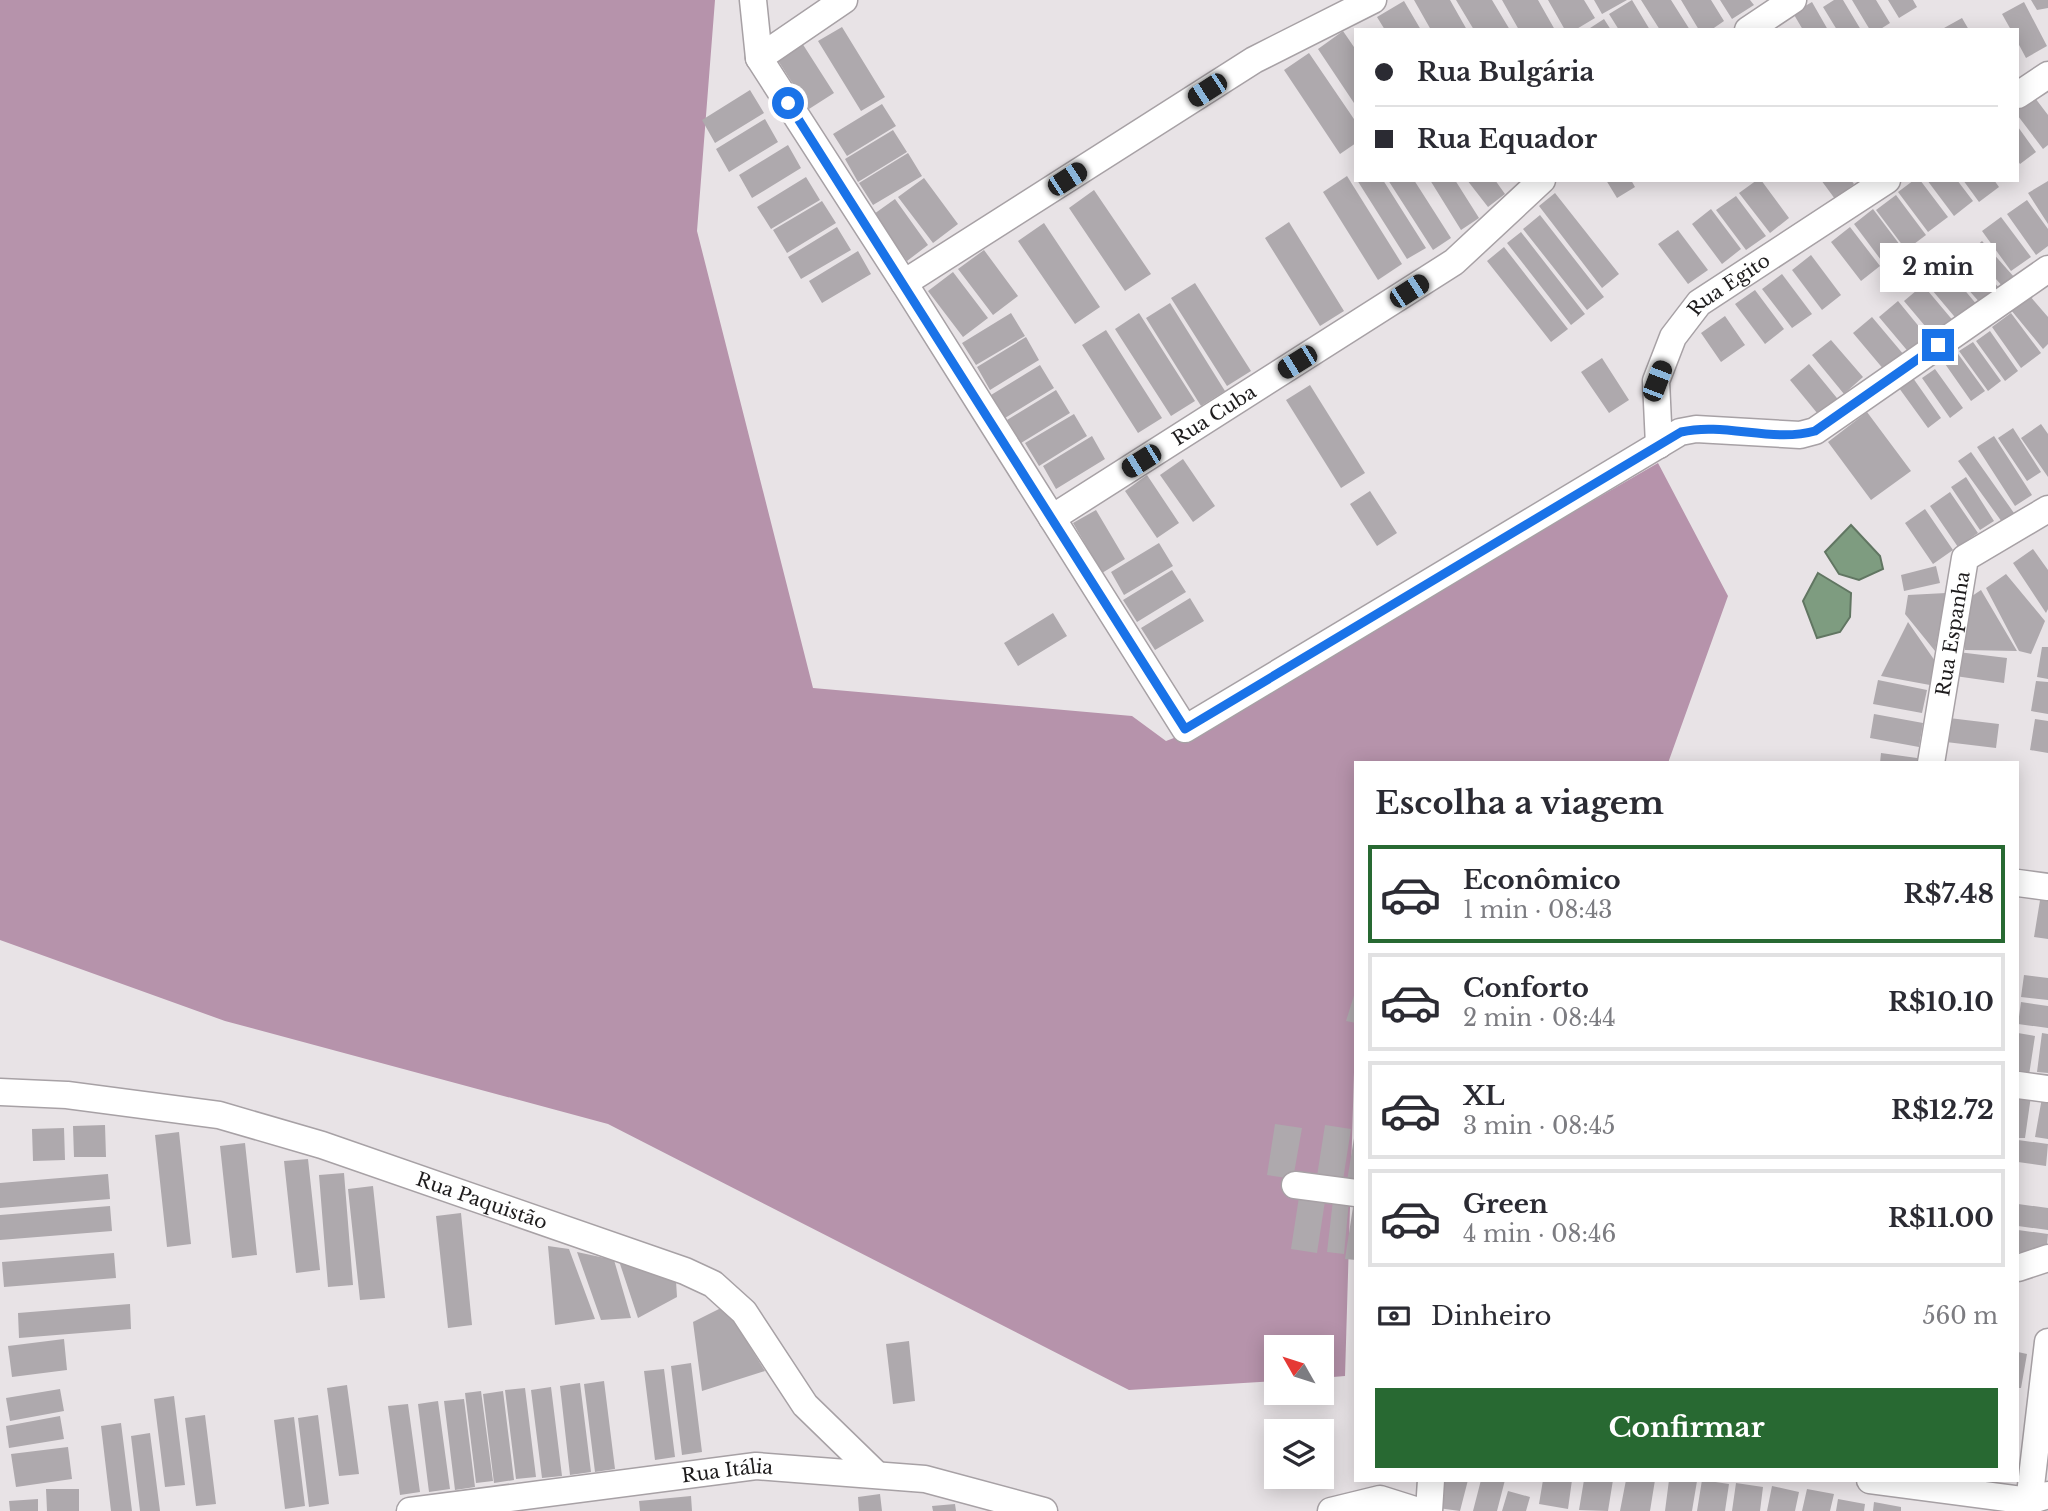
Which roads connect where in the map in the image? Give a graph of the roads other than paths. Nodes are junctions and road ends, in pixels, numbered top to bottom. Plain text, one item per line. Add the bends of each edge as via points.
1 (753, 0) edge
2 (845, 0) edge
3 (1373, 0) edge
4 (1793, 0) edge
5 (1751, 28) edge
6 (759, 58) junction
7 (2048, 75) edge
8 (2019, 94) edge
9 (1540, 182) edge
10 (1884, 182) edge
11 (2048, 269) edge
12 (904, 283) junction
13 (1659, 445) junction
14 (2048, 509) edge
15 (1052, 518) junction
16 (1931, 761) edge
17 (2019, 883) edge
18 (2048, 887) edge
19 (2019, 1085) edge
20 (2048, 1090) edge
21 (0, 1092) edge
22 (1295, 1185) dead end
23 (1354, 1193) edge
24 (2048, 1258) edge
25 (2019, 1268) edge
26 (2048, 1342) edge
27 (876, 1474) junction
28 (1431, 1482) edge
29 (1885, 1482) edge
30 (2035, 1502) edge
31 (410, 1511) edge
32 (1044, 1511) edge
33 (1331, 1511) edge
34 (1418, 1511) edge
35 (1429, 1511) edge

1 - 6 street
2 - 6 street
3 - 12 street via 1254,60
4 - 5 street
6 - 12 street
7 - 8 street
9 - 15 street, Rua Cuba via 1454,262
10 - 13 street, Rua Egito via 1699,303 1673,337 1657,381
11 - 13 street via 1815,431 1800,435 1696,429
12 - 15 street
13 - 15 street via 1185,729
14 - 16 street, Rua Espanha via 1965,558
17 - 18 street
19 - 20 street
21 - 27 street, Rua Paquistão via 66,1095 219,1115 322,1145 685,1270 713,1284 744,1312 805,1405
22 - 23 street
24 - 25 street
26 - 30 street
27 - 31 street, Rua Itália via 757,1466
27 - 32 street, Rua Itália via 925,1479
28 - 35 street
29 - 30 street
33 - 34 street via 1380,1499

